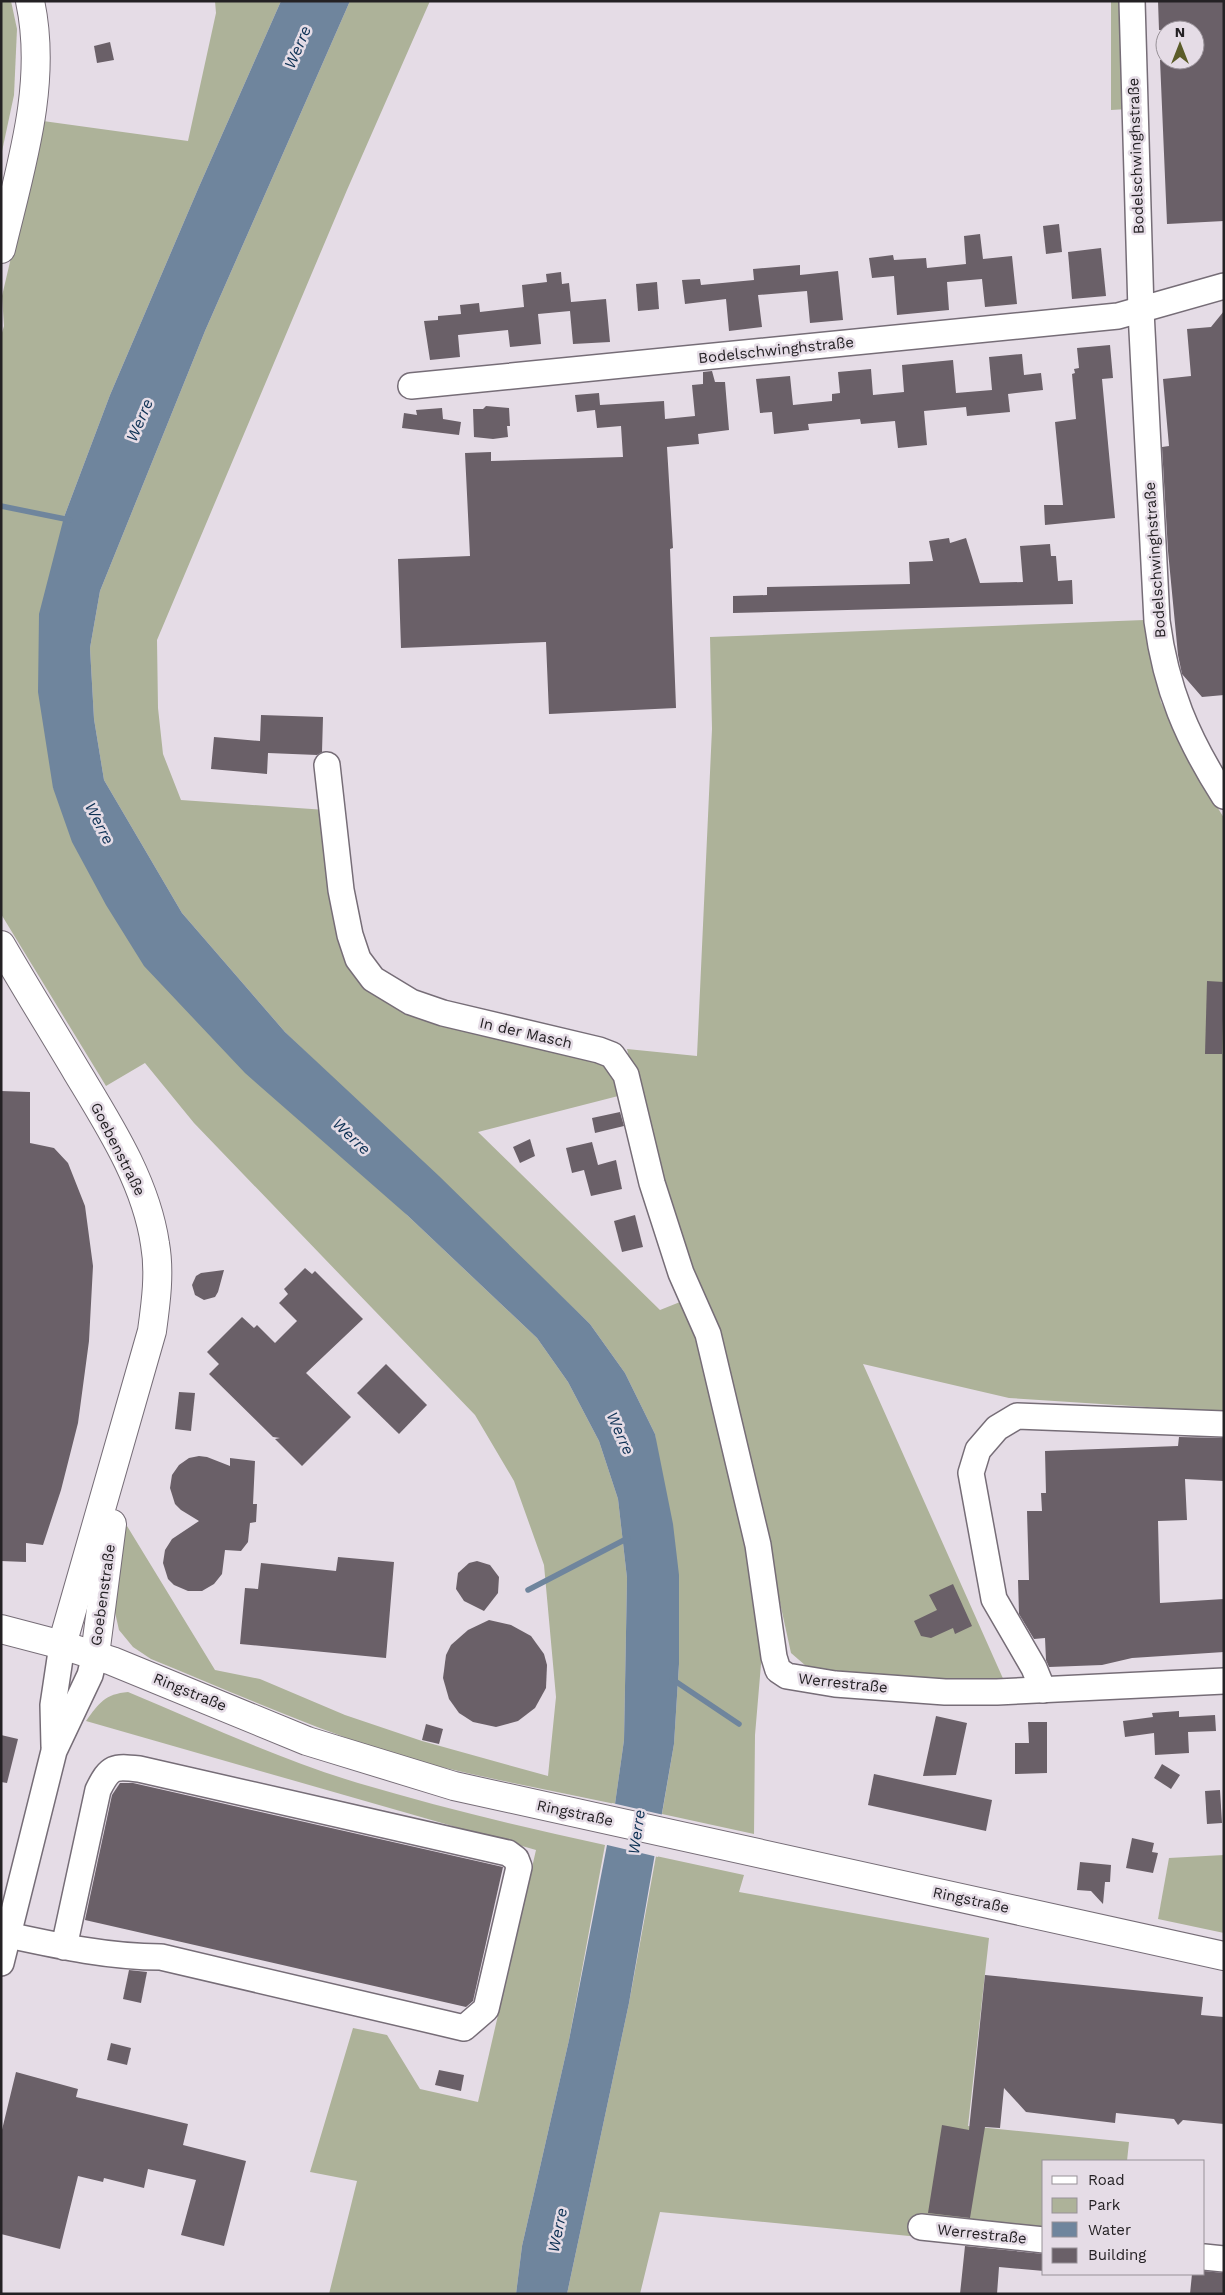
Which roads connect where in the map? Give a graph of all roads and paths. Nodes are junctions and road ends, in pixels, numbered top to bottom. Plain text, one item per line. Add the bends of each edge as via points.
1 (30, 1) edge
2 (1132, 1) edge
3 (1, 249) edge
4 (1224, 286) edge
5 (1141, 311) junction
6 (411, 386) dead end
7 (328, 765) dead end
8 (1224, 796) edge
9 (1, 946) edge
10 (708, 1334) joint
11 (1224, 1424) edge
12 (125, 1431) junction
13 (1, 1628) edge
14 (62, 1645) junction
15 (95, 1655) junction
16 (1224, 1681) edge
17 (1043, 1690) junction
18 (54, 1752) junction
19 (8, 1935) junction
20 (64, 1947) junction
21 (1224, 1956) edge
22 (1, 1963) edge
23 (921, 2227) dead end
24 (1042, 2240) edge
25 (1205, 2257) edge
26 (1224, 2259) edge

1 - 3 main road via 36,43 33,101
2 - 5 street, Bodelschwinghstraße
4 - 5 street, Bodelschwinghstraße
5 - 6 street, Bodelschwinghstraße via 1118,316
5 - 8 street, Bodelschwinghstraße via 1157,621 1162,655 1184,724 1202,762
7 - 10 street, In der Masch via 341,890 358,958 373,979 410,1002 443,1013 599,1050 616,1059 626,1075 652,1183 681,1273
9 - 12 main road, Goebenstraße via 98,1107 127,1160 150,1217 156,1245 152,1331
10 - 17 street, Werrestraße via 758,1546 778,1670 787,1676 835,1684 945,1692
11 - 17 street via 1017,1416 997,1428 978,1450 971,1473 994,1599 1034,1668
12 - 14 main road, Goebenstraße
12 - 15 main road, Goebenstraße
13 - 14 main road, Ringstraße
14 - 15 main road, Ringstraße
14 - 18 street, Goebenstraße via 53,1705
15 - 18 street, Goebenstraße
15 - 21 main road, Ringstraße via 316,1744 454,1786
16 - 17 street, Werrestraße
18 - 19 street, Goebenstraße
19 - 20 street
19 - 22 street, Goebenstraße
20 - 20 street via 132,1957 161,1957 464,2028 486,2009 519,1867 516,1859 508,1853 149,1771 117,1767 106,1773 98,1790
23 - 24 street, Werrestraße
25 - 26 street

